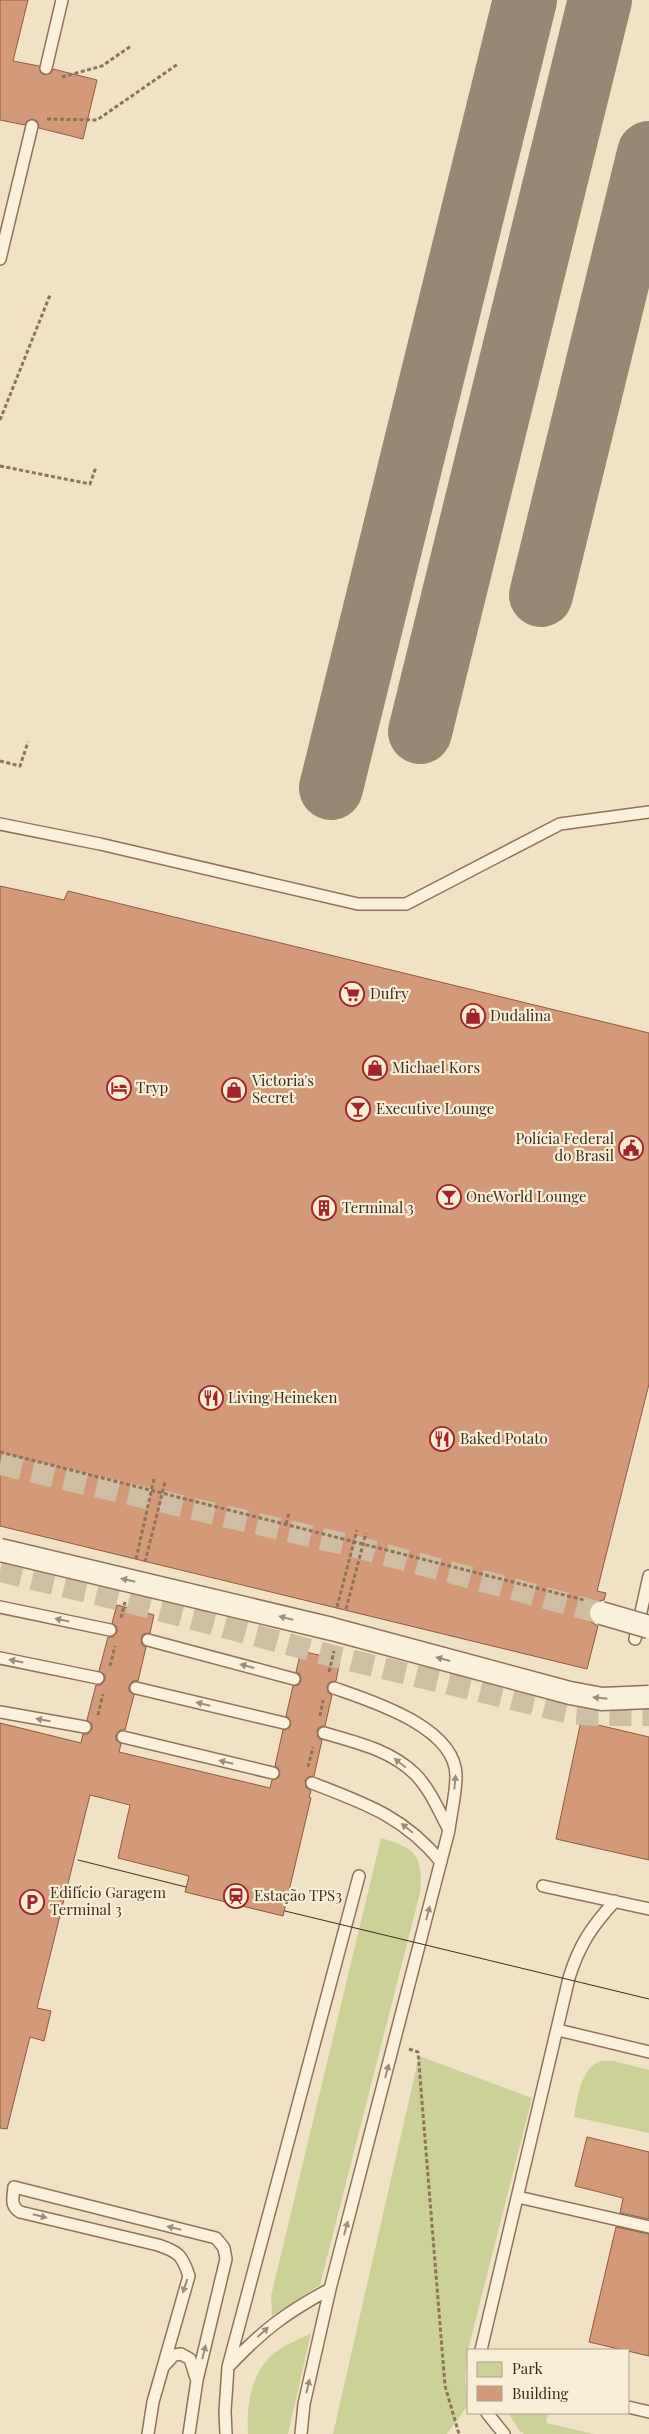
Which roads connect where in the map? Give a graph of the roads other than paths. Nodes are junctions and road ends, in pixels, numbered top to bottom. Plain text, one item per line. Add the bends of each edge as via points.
1 (62, 0) edge
2 (46, 68) dead end
3 (32, 126) dead end
4 (0, 259) edge
5 (649, 812) edge
6 (0, 824) edge
7 (0, 1550) edge
8 (649, 1576) edge
9 (594, 1606) tunnel mouth
10 (0, 1607) edge
11 (110, 1630) dead end
12 (642, 1633) edge
13 (148, 1640) dead end
14 (0, 1658) edge
15 (98, 1678) dead end
16 (294, 1679) dead end
17 (136, 1688) dead end
18 (334, 1688) dead end
19 (649, 1697) edge
20 (0, 1712) edge
21 (284, 1723) dead end
22 (85, 1727) dead end
23 (324, 1732) dead end
24 (123, 1737) dead end
25 (273, 1773) dead end
26 (312, 1783) dead end
27 (449, 1830) junction
28 (441, 1862) junction
29 (359, 1876) dead end
30 (543, 1886) dead end
31 (615, 1901) junction
32 (649, 1909) edge
33 (558, 2030) junction
34 (649, 2052) edge
35 (518, 2197) junction
36 (649, 2227) edge
37 (330, 2289) junction
38 (481, 2349) edge
39 (228, 2367) junction
40 (161, 2369) junction
41 (197, 2380) junction
42 (629, 2407) edge
43 (649, 2412) edge
44 (488, 2414) edge
45 (148, 2434) edge
46 (189, 2434) edge
47 (226, 2434) edge
48 (301, 2434) edge
49 (504, 2434) edge

1 - 2 lane
3 - 4 lane
5 - 6 lane via 560,824 406,904 358,904
19 -> 7 street, bridge via 602,1699 570,1693 137,1572
8 - 12 lane
9 - 12 street, bridge
11 -> 10 lane
16 -> 13 lane
15 -> 14 lane
21 -> 17 lane
27 -> 18 lane via 456,1775 449,1753 434,1734 376,1703
22 -> 20 lane
27 -> 23 lane via 415,1774 369,1746
25 -> 24 lane
28 -> 26 lane via 425,1842 400,1822 365,1803
27 - 28 lane
37 -> 28 lane
29 - 39 lane
30 - 31 lane
31 - 32 lane
31 - 33 lane via 598,1919 577,1952
33 - 34 lane
33 - 35 lane
35 - 36 lane
35 - 38 lane
39 -> 37 lane via 264,2330 289,2311
48 -> 37 lane via 304,2404
39 - 47 lane
40 - 41 lane via 174,2355 181,2354 190,2359
41 -> 40 lane via 226,2258 224,2248 216,2238 14,2187 12,2203 20,2212 158,2245 175,2251 184,2259 189,2276
40 - 45 lane
41 - 46 lane
42 - 43 lane
44 - 49 lane

